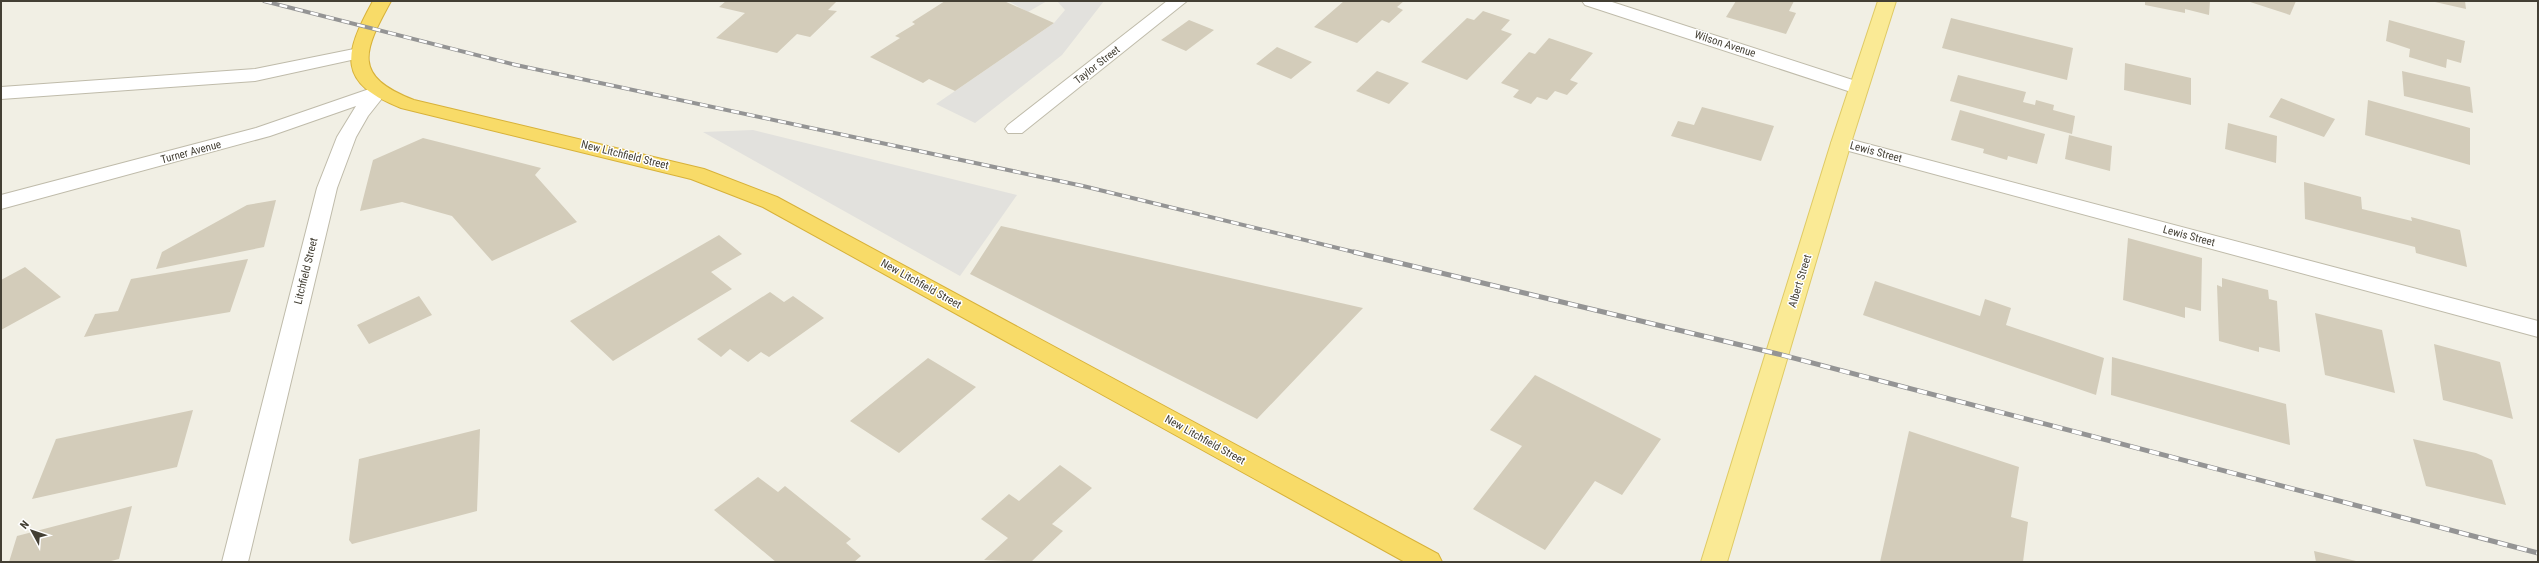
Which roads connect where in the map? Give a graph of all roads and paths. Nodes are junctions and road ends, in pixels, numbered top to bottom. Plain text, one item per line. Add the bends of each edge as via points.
1 (382, 1) edge
2 (1178, 1) edge
3 (1591, 1) edge
4 (1887, 1) edge
5 (359, 53) junction
6 (1858, 88) junction
7 (378, 92) junction
8 (1, 93) edge
9 (1015, 129) dead end
10 (1841, 143) junction
11 (1, 202) edge
12 (2538, 329) edge
13 (235, 562) edge
14 (1429, 562) edge
15 (1714, 562) edge

1 - 5 highway via 366,27
2 - 9 street, Taylor Street
3 - 6 street, Wilson Avenue
4 - 6 main road, Albert Street
5 - 7 highway via 363,75
5 - 8 street via 255,75
6 - 10 main road, Albert Street
7 - 11 street, Turner Avenue via 263,132
7 - 13 street, Litchfield Street via 359,114 346,136 327,188
7 - 14 highway, New Litchfield Street via 408,104 697,174 770,202
10 - 12 street, Lewis Street
10 - 15 main road, Albert Street

